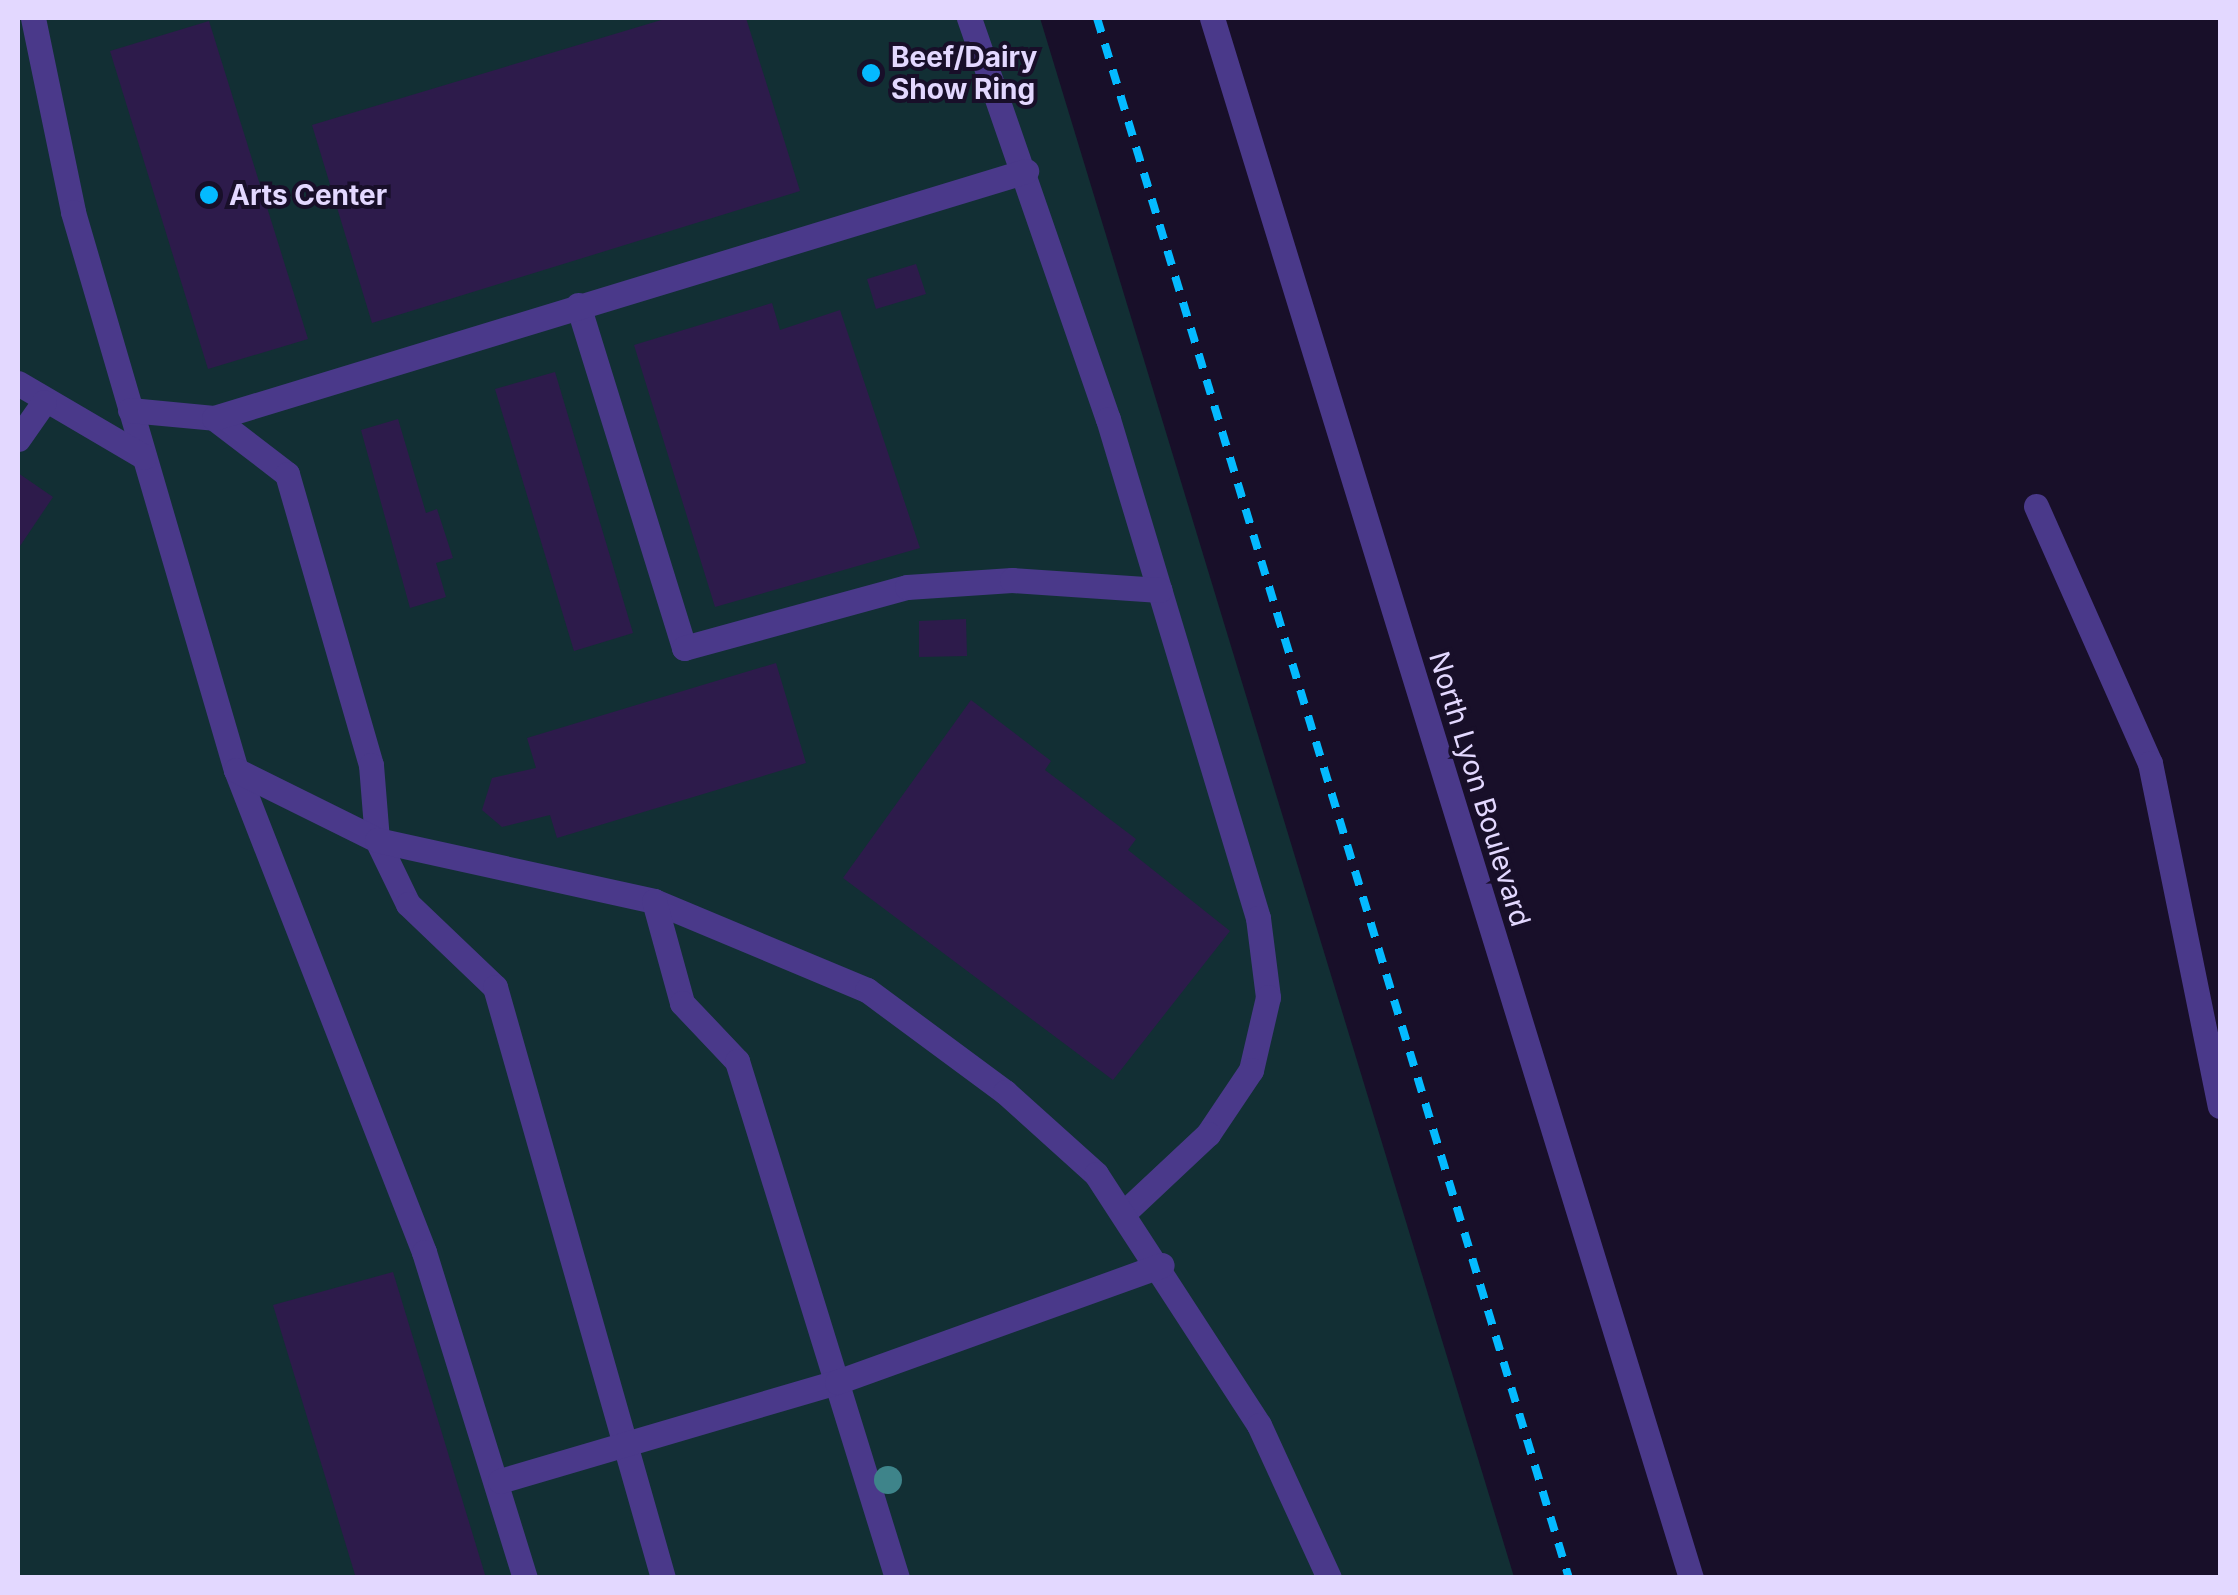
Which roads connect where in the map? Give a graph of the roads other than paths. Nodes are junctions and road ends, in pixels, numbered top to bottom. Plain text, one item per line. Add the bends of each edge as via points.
1 (34, 18) edge
2 (969, 18) edge
3 (1212, 18) edge
4 (1026, 172) junction
5 (578, 305) junction
6 (18, 383) edge
7 (44, 402) junction
8 (130, 410) junction
9 (214, 418) junction
10 (18, 440) edge
11 (144, 457) junction
12 (2036, 506) dead end
13 (1160, 590) junction
14 (236, 770) junction
15 (377, 840) junction
16 (654, 901) junction
17 (2220, 1106) edge
18 (1124, 1212) junction
19 (1162, 1265) junction
20 (837, 1382) junction
21 (622, 1442) junction
22 (500, 1481) junction
23 (525, 1578) edge
24 (664, 1578) edge
25 (897, 1578) edge
26 (1329, 1578) edge
27 (1691, 1578) edge

1 - 8 street via 72,212
2 - 4 street
3 - 27 street, North Lyon Boulevard
4 - 5 street
4 - 13 street
5 - 9 street
5 - 13 street via 684,648 907,587 1012,580
6 - 7 street
7 - 10 street
7 - 11 street
8 - 9 street
8 - 11 street
9 - 15 street via 287,474 371,764
11 - 14 street
12 - 17 street via 2150,763
13 - 18 street via 1258,918 1268,996 1252,1070 1208,1134
14 - 15 street
14 - 22 street via 424,1252
15 - 16 street
15 - 21 street via 408,904 495,987
16 - 18 street via 867,990 1005,1092 1096,1174
16 - 20 street via 682,1002 737,1061
18 - 19 street
19 - 20 street
19 - 26 street via 1260,1425
20 - 21 street
20 - 25 street
21 - 22 street
21 - 24 street
22 - 23 street

